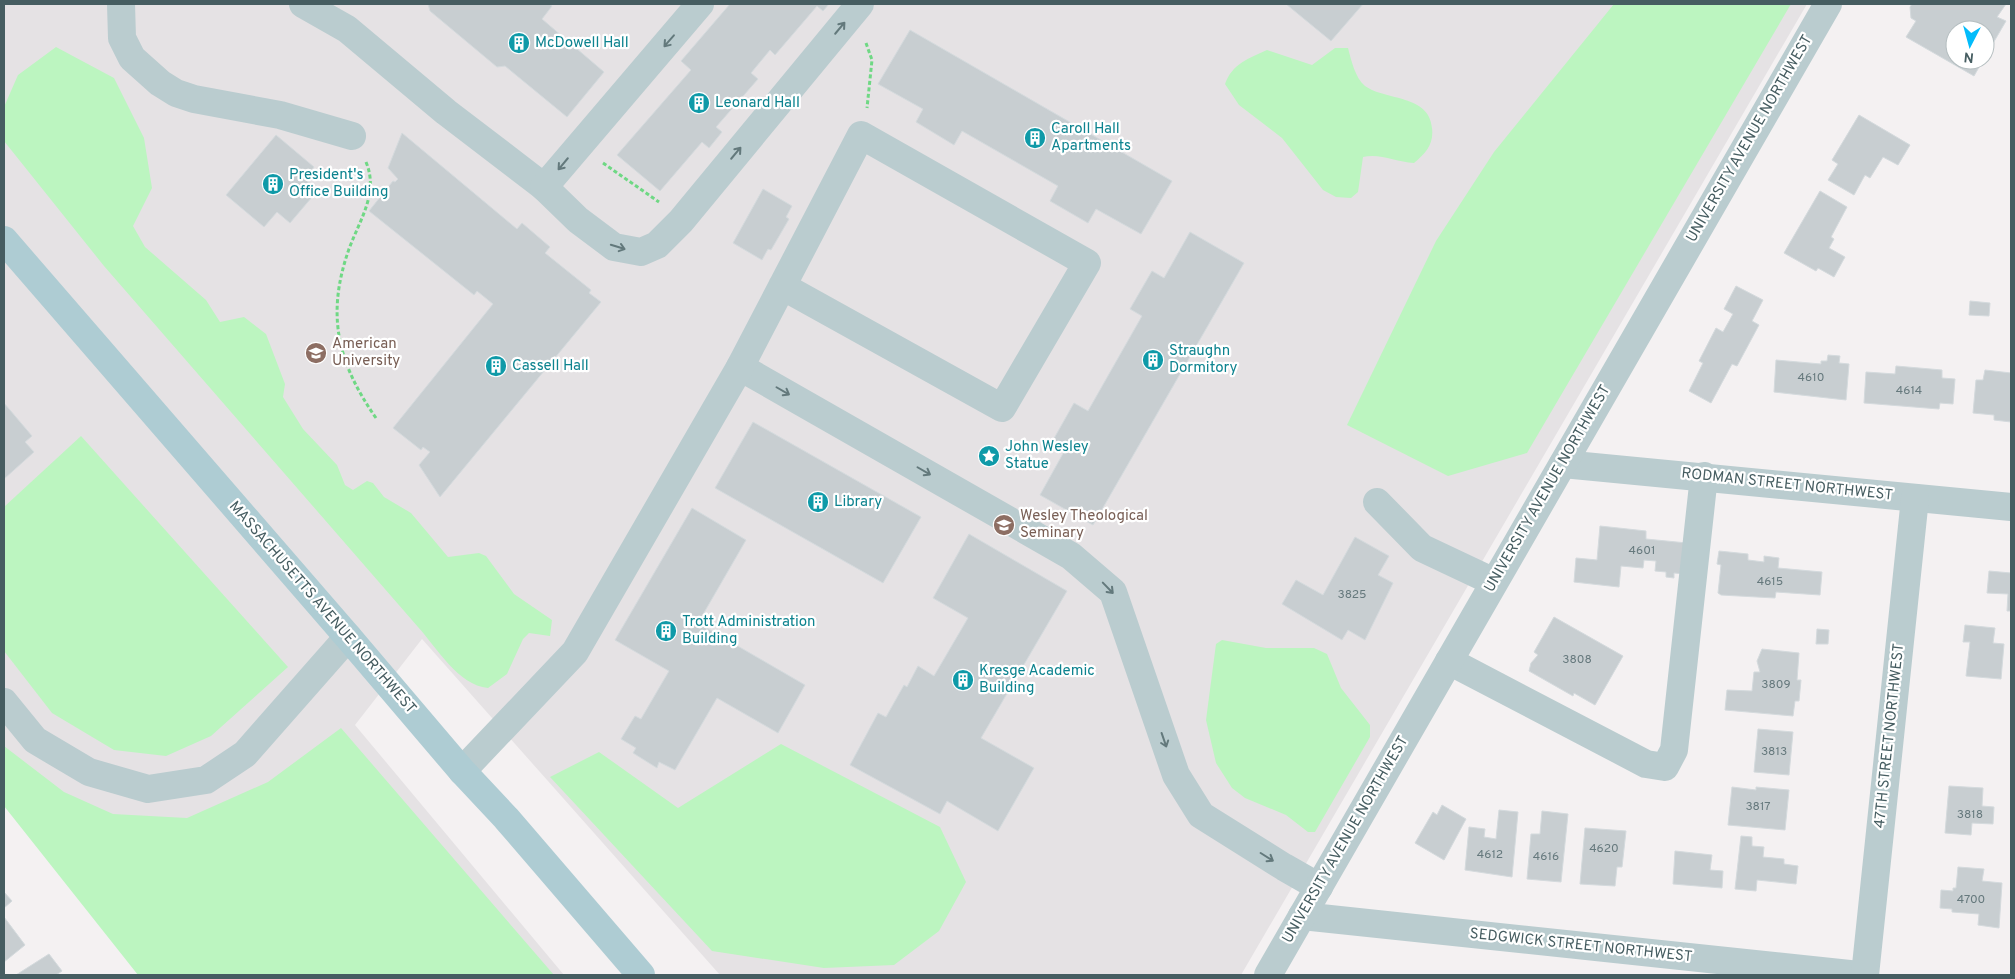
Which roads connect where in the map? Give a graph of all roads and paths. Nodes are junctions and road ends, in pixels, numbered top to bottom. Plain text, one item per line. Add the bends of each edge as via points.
1 (121, 4) edge
2 (303, 4) edge
3 (700, 4) edge
4 (1828, 4) edge
5 (858, 7) edge
6 (860, 135) junction
7 (352, 136) joint
8 (608, 156) dead end
9 (544, 187) junction
10 (664, 206) dead end
11 (4, 240) edge
12 (782, 286) junction
13 (740, 367) junction
14 (376, 418) dead end
15 (1563, 464) junction
16 (1704, 476) junction
17 (1914, 498) junction
18 (1377, 502) dead end
19 (2011, 507) edge
20 (1494, 582) junction
21 (348, 637) junction
22 (1449, 661) junction
23 (4, 702) edge
24 (462, 771) junction
25 (1319, 887) junction
26 (1302, 916) junction
27 (641, 975) edge
28 (1268, 975) edge
29 (1860, 975) edge
30 (1865, 975) edge

1 - 7 street via 122,38 132,58 176,92 280,115
2 - 9 street via 347,29 446,112
3 -> 9 street
4 - 15 street, UNIVERSITY AVENUE NORTHWEST
5 - 6 path via 872,60 870,96
9 -> 5 street via 578,220 614,247 641,252 657,245 681,221
6 - 12 street
6 - 12 street via 1087,263 1002,408
7 - 14 path via 352,145 365,160 371,175 370,198 339,281 335,309 344,359 359,394
8 - 10 path via 602,164
11 - 21 main road, MASSACHUSETTS AVENUE NORTHWEST
12 - 13 street
13 - 24 street via 575,652
13 -> 25 street via 1072,556 1113,592 1176,775 1201,815
15 - 16 street, RODMAN STREET NORTHWEST
15 - 20 street, UNIVERSITY AVENUE NORTHWEST
16 - 17 street, RODMAN STREET NORTHWEST
16 - 22 street via 1674,750 1666,766 1646,764
17 - 19 street, RODMAN STREET NORTHWEST
17 - 30 street, 47TH STREET NORTHWEST
18 - 20 street via 1422,548
20 - 22 street, UNIVERSITY AVENUE NORTHWEST
21 - 23 street via 245,754 206,780 148,789 89,772 34,740
21 - 24 main road, MASSACHUSETTS AVENUE NORTHWEST
22 - 25 street, UNIVERSITY AVENUE NORTHWEST
24 - 27 main road, MASSACHUSETTS AVENUE NORTHWEST
25 - 26 street, UNIVERSITY AVENUE NORTHWEST
26 - 28 street, UNIVERSITY AVENUE NORTHWEST
26 - 29 street, SEDGWICK STREET NORTHWEST

